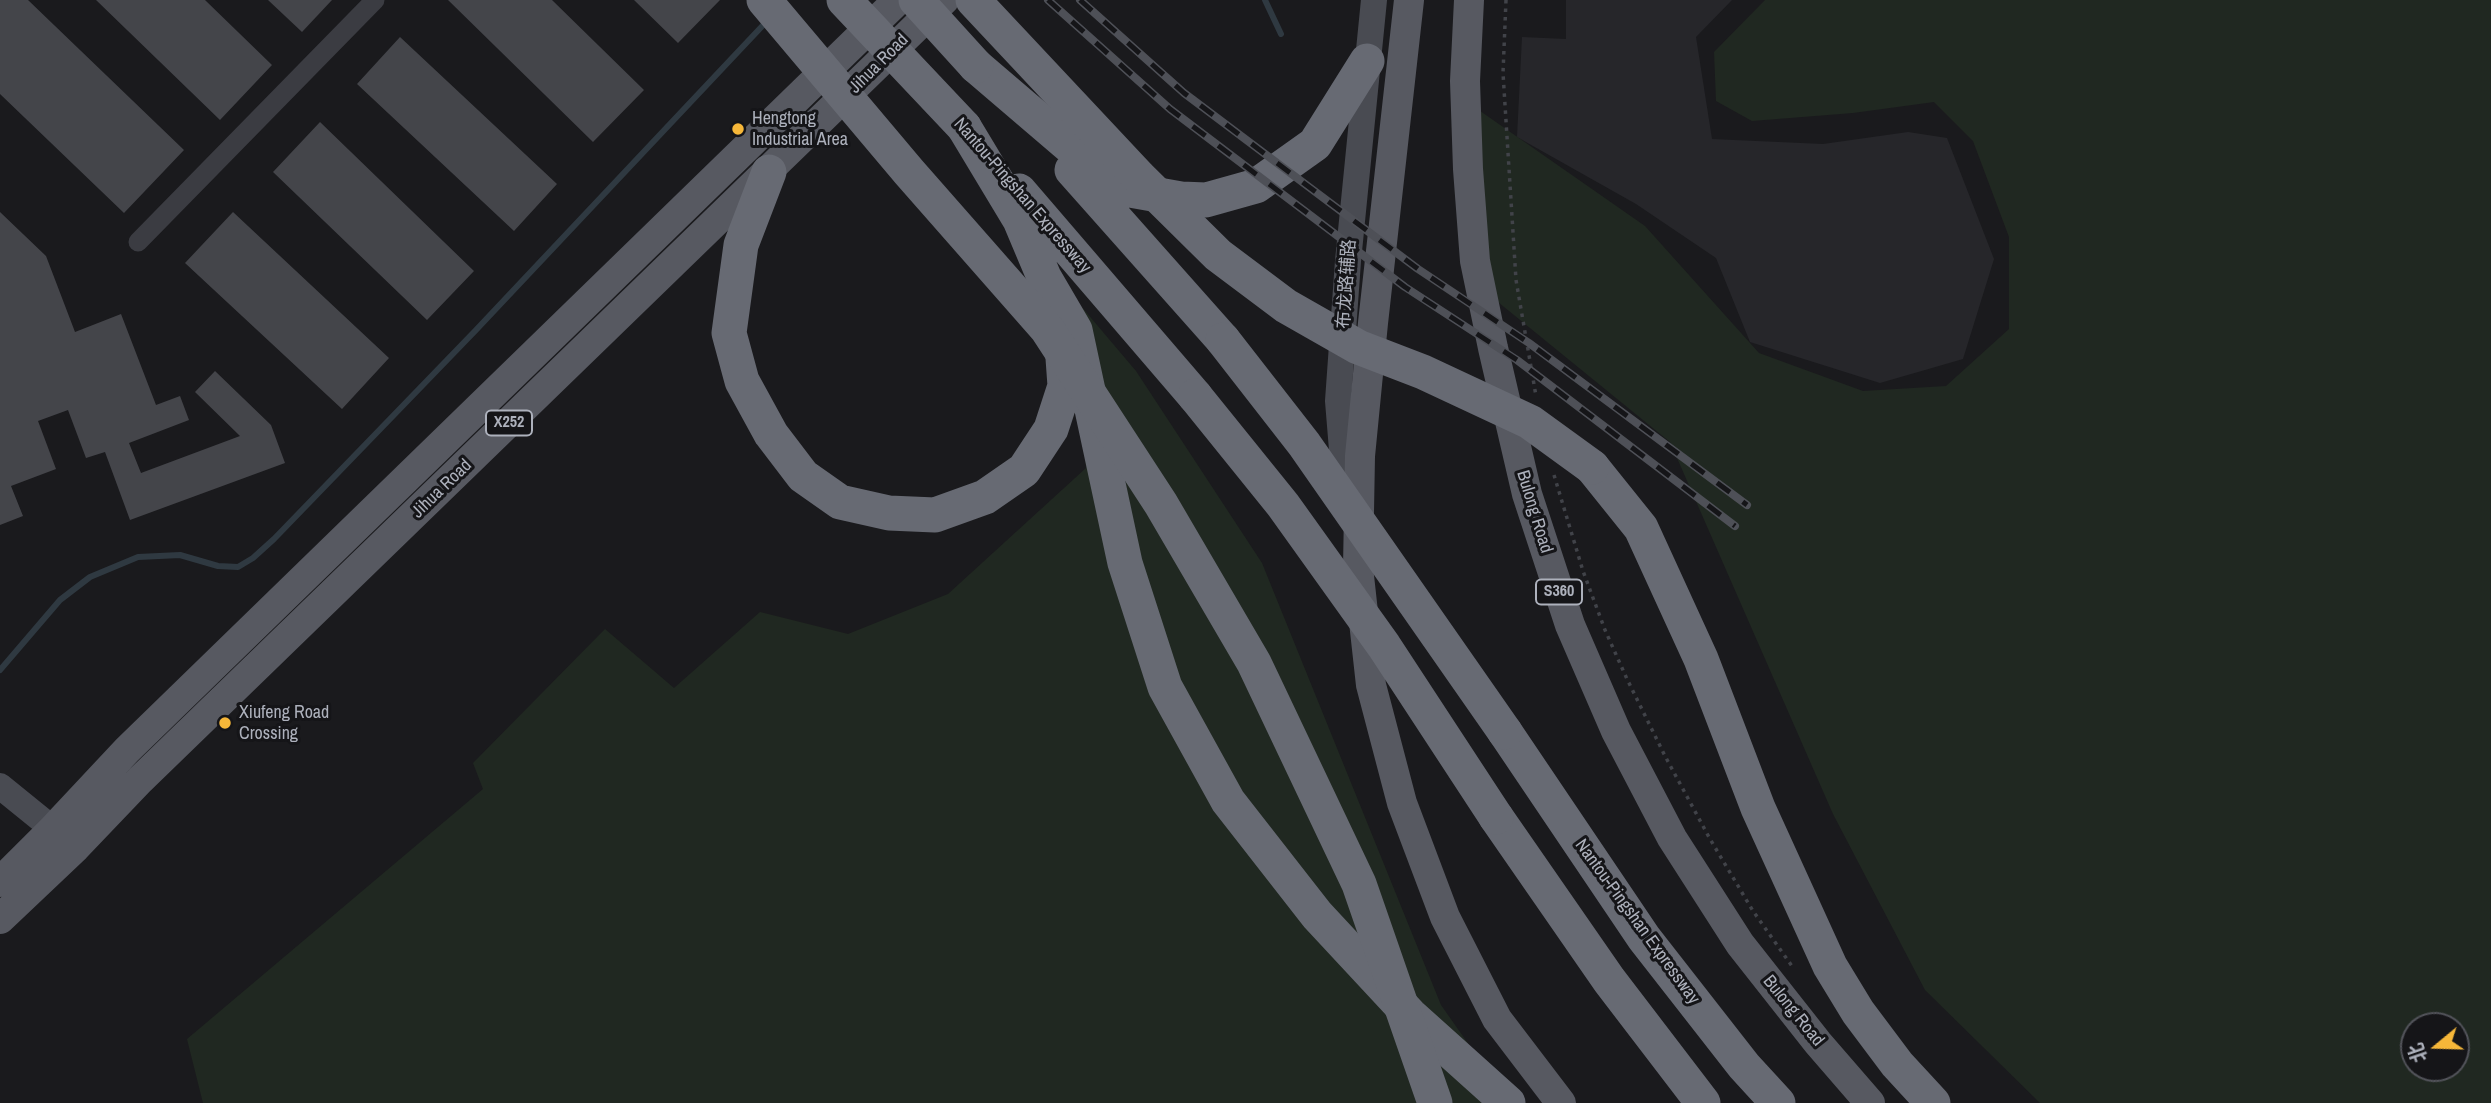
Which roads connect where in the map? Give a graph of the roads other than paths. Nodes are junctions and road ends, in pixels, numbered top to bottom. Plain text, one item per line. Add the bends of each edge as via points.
1 (375, 0) edge
2 (764, 0) edge
3 (844, 0) edge
4 (898, 0) edge
5 (916, 0) edge
6 (944, 0) edge
7 (973, 0) edge
8 (1374, 0) edge
9 (1409, 0) edge
10 (1469, 0) edge
11 (1367, 61) junction
12 (976, 66) junction
13 (964, 127) junction
14 (769, 172) junction
15 (138, 242) dead end
16 (1044, 277) junction
17 (1358, 568) junction
18 (0, 786) edge
19 (64, 839) junction
20 (0, 882) edge
21 (0, 919) edge
22 (1435, 1103) edge
23 (1508, 1103) edge
24 (1561, 1103) edge
25 (1703, 1103) edge
26 (1778, 1103) edge
27 (1870, 1103) edge
28 (1933, 1103) edge

1 - 15 street
2 - 22 highway, bridge via 1046,329 1161,504 1254,663 1359,884
3 - 13 highway, Nantou-Pingshan Expressway, bridge
4 - 19 main road, Jihua Road / X252 via 127,750
5 - 12 highway, bridge
6 - 14 main road, Jihua Road / X252
7 - 28 highway, bridge via 1219,256 1286,306 1358,346 1530,422 1592,467 1641,528 1701,659 1758,808 1830,966 1858,1013
8 - 11 main road, 布龙路辅路
9 - 17 main road via 1360,456
10 - 27 main road, Bulong Road / S360 via 1465,81 1475,261 1527,494 1570,625 1616,731 1672,838 1740,944
11 - 12 highway via 1315,144 1256,186 1206,200 1129,190 1107,178
11 - 17 main road, 布龙路辅路 via 1338,401
12 - 26 highway, Nantou-Pingshan Expressway, bridge via 1223,340 1304,444 1644,938
13 - 16 highway via 1020,220
13 - 25 highway, Nantou-Pingshan Expressway, bridge via 1283,505 1609,980
14 - 16 highway via 741,245 729,333 742,381 771,434 803,476 840,502 889,513 934,514 985,497 1024,470 1051,429 1065,386 1062,338
14 - 19 main road, Jihua Road / X252 via 140,780
16 - 23 highway via 1075,330 1125,562 1165,687 1228,801 1317,915 1410,1015
17 - 24 main road via 1371,685 1407,816 1445,916 1497,1019
18 - 19 main road
19 - 20 main road, Jihua Road / X252
19 - 21 main road, Jihua Road / X252

